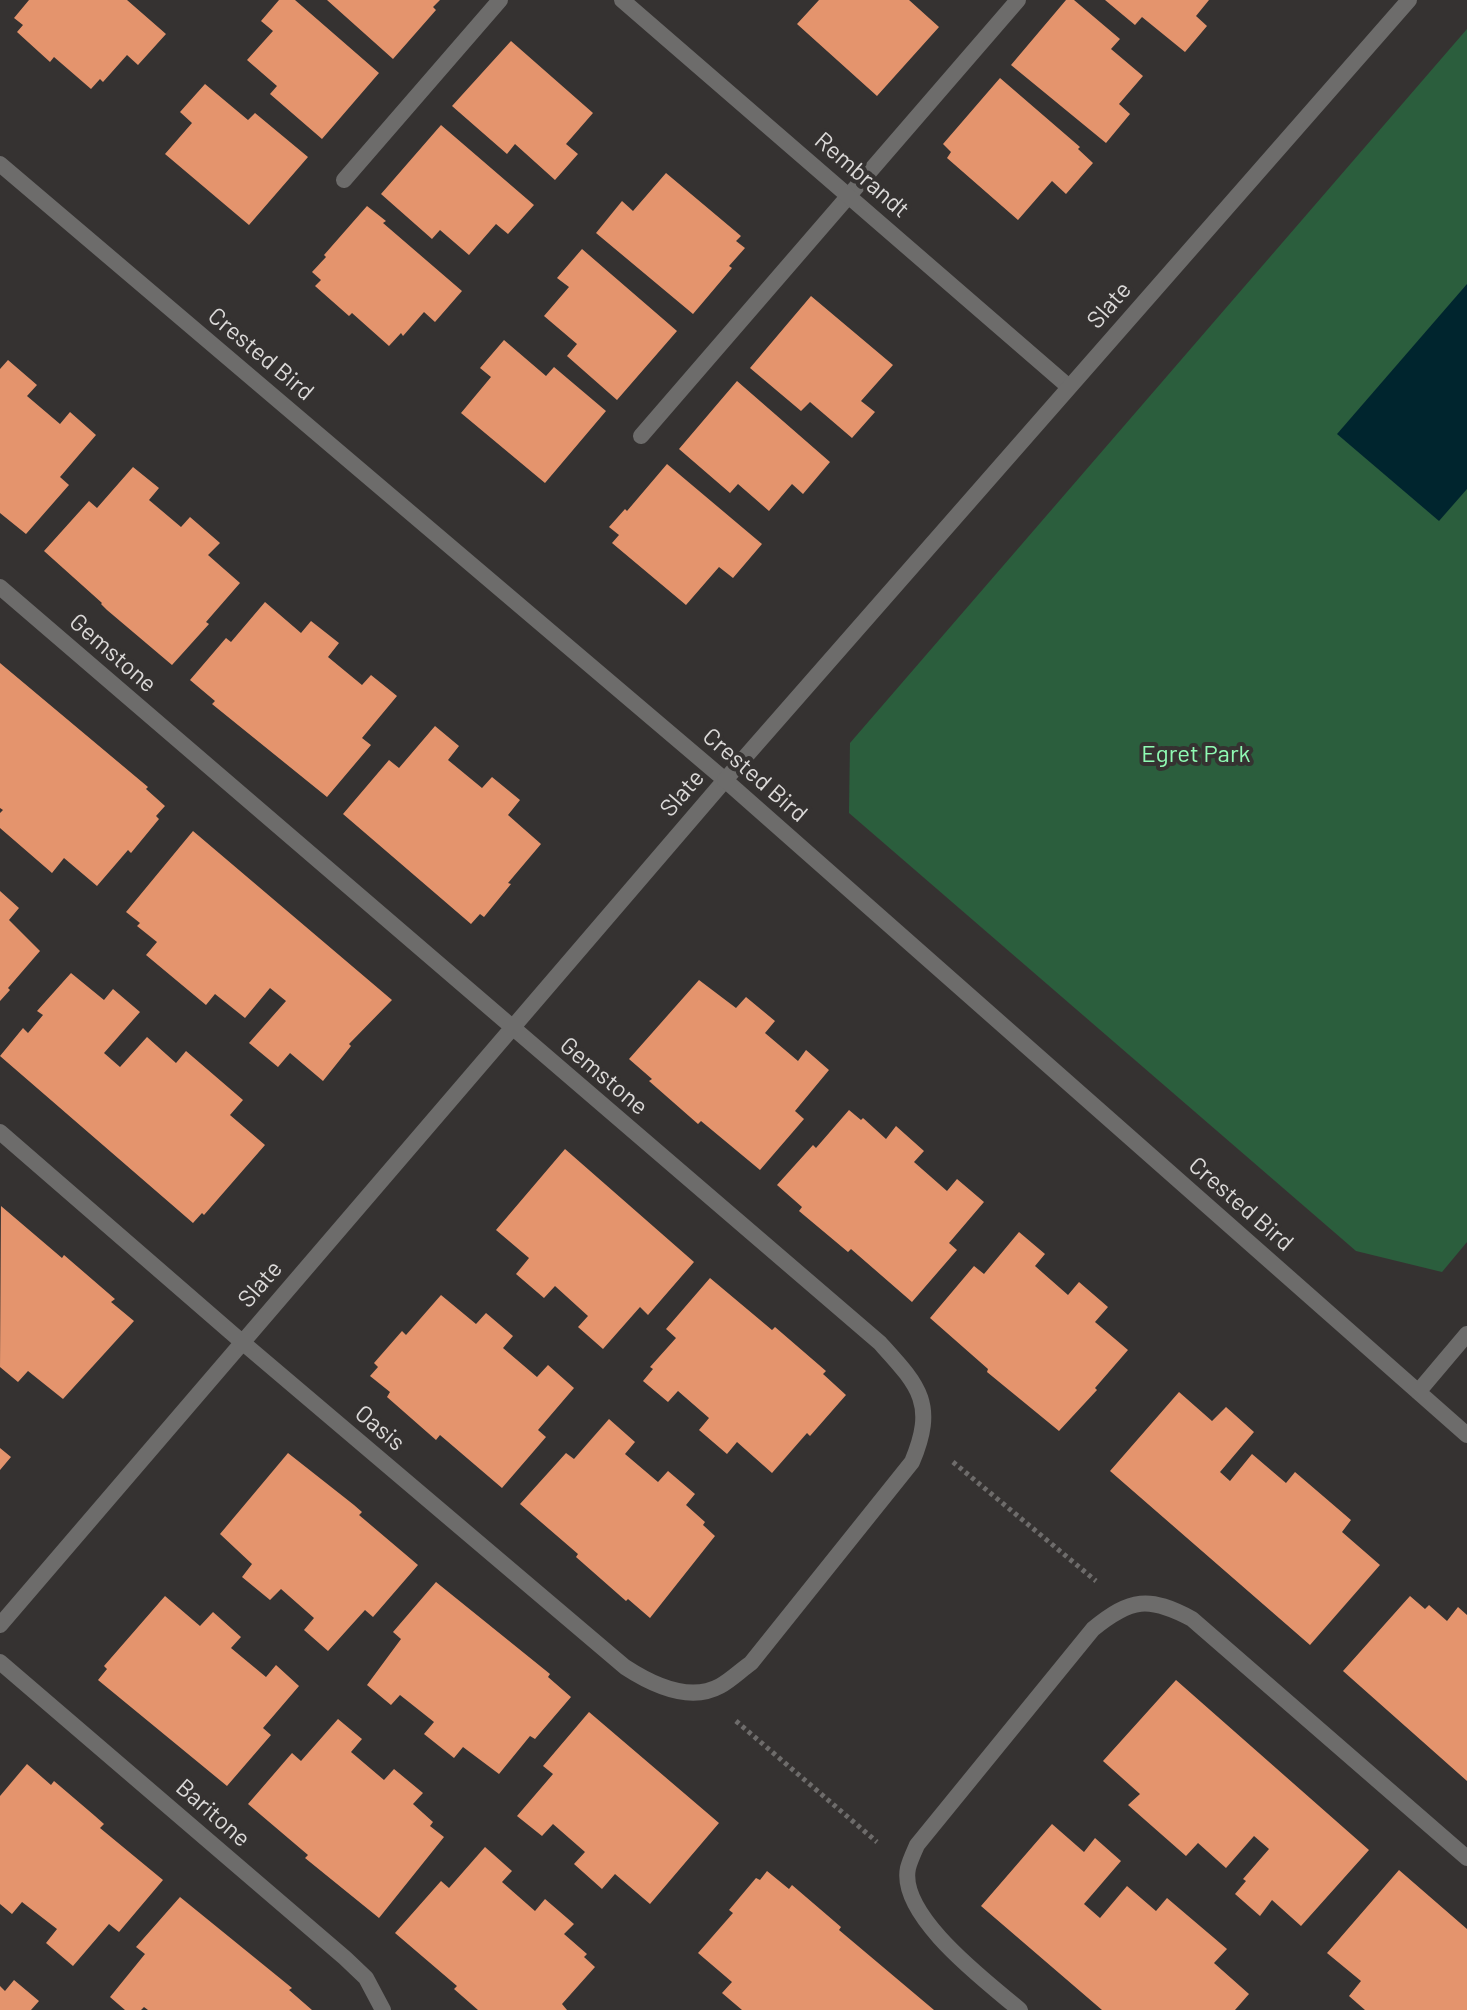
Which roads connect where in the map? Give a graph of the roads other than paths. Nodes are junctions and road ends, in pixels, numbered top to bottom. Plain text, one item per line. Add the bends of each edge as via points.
1 (500, 0) edge
2 (622, 0) edge
3 (1018, 0) edge
4 (1409, 0) edge
5 (0, 164) edge
6 (344, 180) dead end
7 (849, 196) junction
8 (1069, 387) junction
9 (641, 436) dead end
10 (0, 587) edge
11 (725, 780) junction
12 (512, 1029) junction
13 (0, 1132) edge
14 (1467, 1334) edge
15 (242, 1342) junction
16 (1418, 1392) junction
17 (1467, 1435) edge
18 (0, 1625) edge
19 (0, 1662) edge
20 (751, 1663) joint
21 (1467, 1858) edge
22 (383, 2010) edge
23 (1020, 2010) edge

1 - 6 street
2 - 7 street, Rembrandt
3 - 7 street
4 - 8 street, Slate
5 - 11 street, Crested Bird
7 - 8 street, Rembrandt
7 - 9 street
8 - 11 street, Slate
10 - 12 street, Gemstone
11 - 12 street, Slate
11 - 16 street, Crested Bird
12 - 15 street, Slate
12 - 20 street, Gemstone via 880,1343 914,1380 925,1418 912,1462
13 - 15 street, Oasis
14 - 16 street
15 - 18 street, Slate
15 - 20 street, Oasis via 644,1679 684,1693 701,1691 718,1687
16 - 17 street, Crested Bird
19 - 22 street, Baritone via 345,1958 366,1978
21 - 23 street via 1192,1619 1158,1603 1140,1602 1093,1629 917,1845 908,1869 919,1912 948,1947

